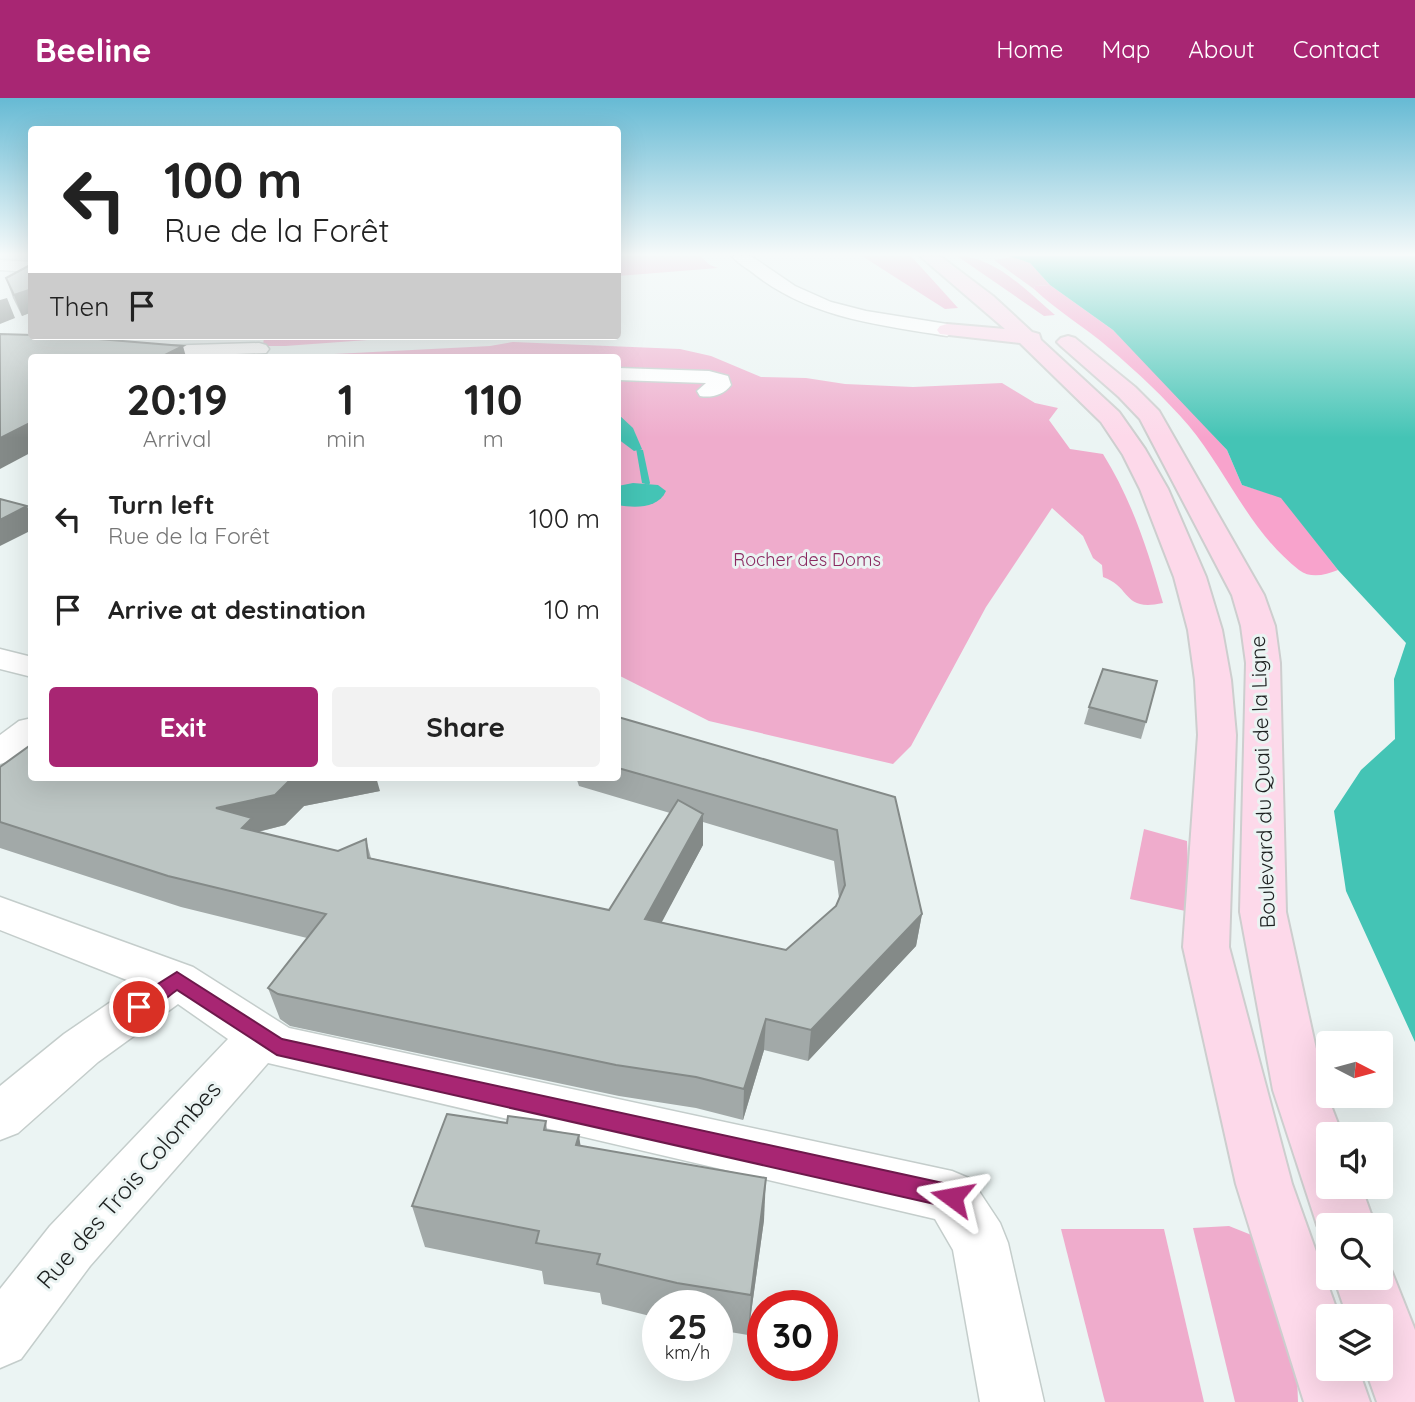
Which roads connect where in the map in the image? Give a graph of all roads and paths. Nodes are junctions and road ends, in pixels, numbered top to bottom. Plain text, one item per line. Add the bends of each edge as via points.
1 (867, 317) edge
2 (976, 317) edge
3 (1023, 317) edge
4 (1039, 325) junction
5 (952, 336) junction
6 (259, 349) dead end
7 (159, 352) edge
8 (621, 374) edge
9 (1092, 379) junction
10 (708, 391) dead end
11 (0, 659) edge
12 (28, 666) edge
13 (28, 732) edge
14 (0, 752) edge
15 (0, 913) edge
16 (177, 980) junction
17 (261, 1037) junction
18 (0, 1117) edge
19 (1316, 1139) edge
20 (0, 1338) edge
21 (1393, 1356) edge
22 (1012, 1402) edge
23 (1337, 1402) edge
24 (1410, 1402) edge

1 - 5 street via 904,330
2 - 5 main road
3 - 4 main road, Boulevard du Quai de la Ligne
4 - 5 main road
4 - 9 main road
4 - 9 main road, Boulevard du Quai de la Ligne
4 - 9 main road, Boulevard du Quai de la Ligne
5 - 9 main road via 1014,361
6 - 7 street
8 - 10 street via 720,381 720,386
9 - 19 main road, Boulevard du Quai de la Ligne via 1150,416 1242,583 1258,626 1263,663 1263,912 1299,1090
9 - 23 main road, Boulevard du Quai de la Ligne via 1154,489 1190,578 1205,630 1217,735 1206,947 1264,1184
11 - 12 street
13 - 14 street
15 - 16 street
16 - 17 street
16 - 18 street via 81,1048
17 - 20 street, Rue des Trois Colombes via 70,1246
17 - 22 street via 277,1046 952,1197 980,1243
21 - 24 main road

